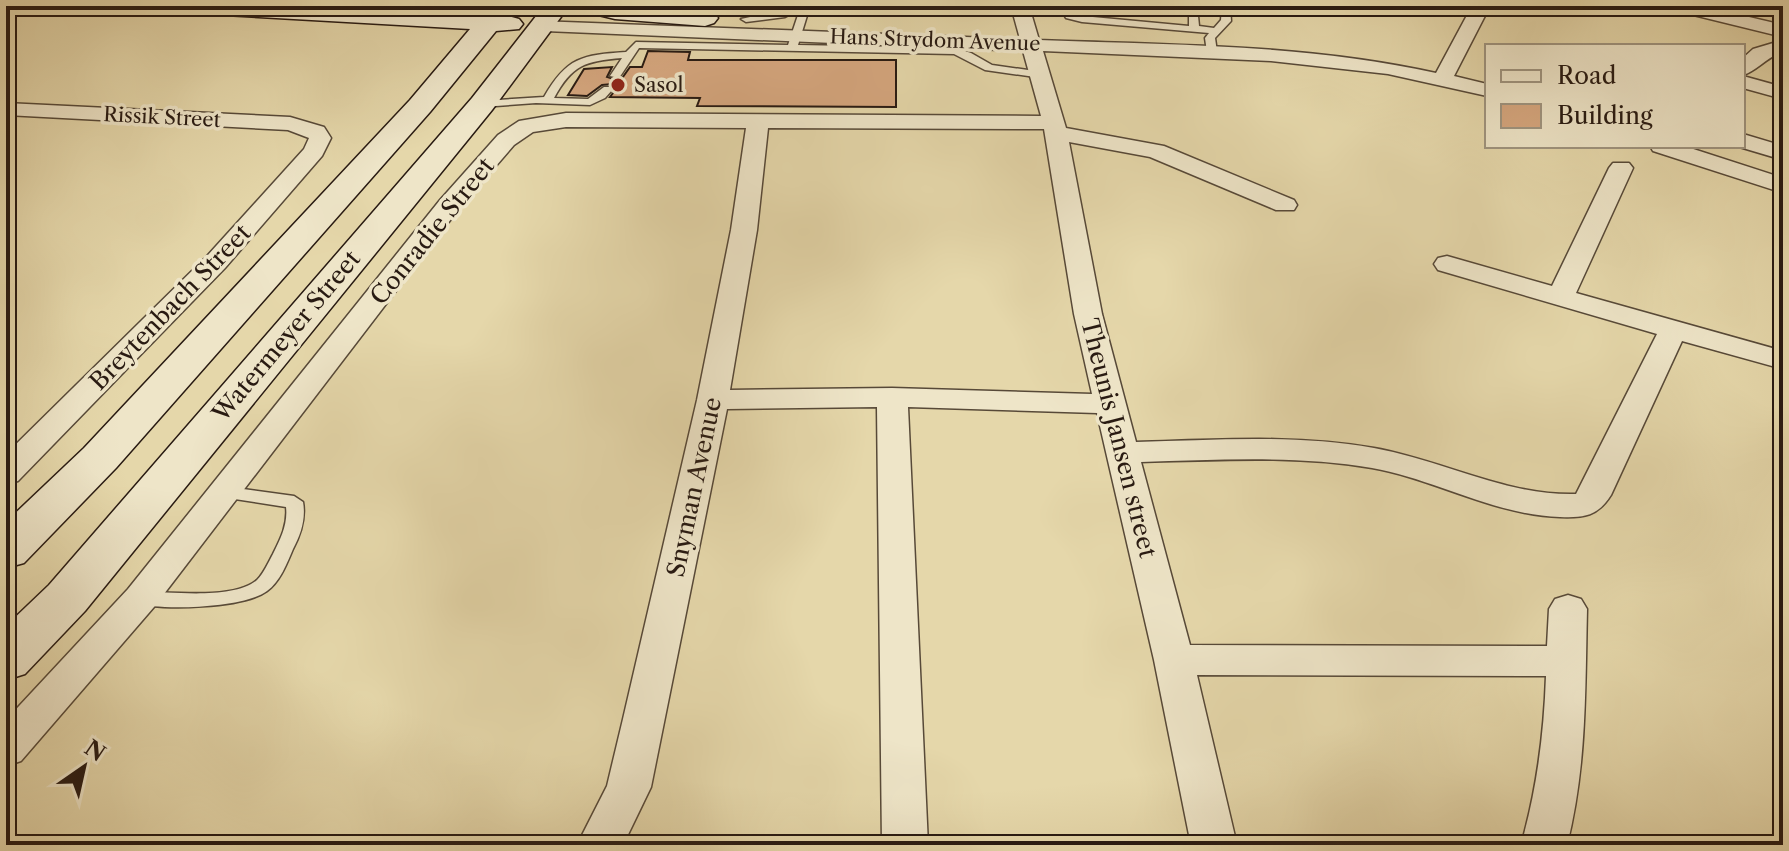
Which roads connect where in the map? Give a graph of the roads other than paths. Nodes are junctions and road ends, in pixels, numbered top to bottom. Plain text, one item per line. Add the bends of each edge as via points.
1 (188, 6) edge
2 (360, 6) edge
3 (780, 6) edge
4 (967, 6) edge
5 (1063, 6) edge
6 (1193, 6) edge
7 (1226, 6) edge
8 (1481, 6) edge
9 (1679, 6) edge
10 (423, 7) edge
11 (496, 14) edge
12 (595, 16) edge
13 (546, 22) edge
14 (798, 24) edge
15 (1027, 27) edge
16 (1783, 31) edge
17 (702, 34) junction
18 (640, 37) junction
19 (1208, 38) junction
20 (1783, 46) edge
21 (628, 55) junction
22 (1745, 67) edge
23 (1447, 71) junction
24 (1485, 73) edge
25 (1042, 75) junction
26 (615, 76) dead end
27 (1745, 83) edge
28 (608, 89) dead end
29 (1485, 89) edge
30 (1783, 93) edge
31 (491, 94) junction
32 (542, 100) junction
33 (6, 109) edge
34 (758, 120) junction
35 (1055, 128) junction
36 (316, 132) joint
37 (1745, 142) edge
38 (1667, 148) edge
39 (1725, 148) edge
40 (1783, 153) edge
41 (1783, 166) edge
42 (1621, 168) dead end
43 (1783, 186) edge
44 (1285, 205) dead end
45 (1447, 264) dead end
46 (1560, 298) junction
47 (1673, 330) junction
48 (1783, 360) edge
49 (892, 397) junction
50 (713, 400) junction
51 (1110, 404) junction
52 (1121, 452) junction
53 (6, 473) edge
54 (221, 492) junction
55 (6, 551) edge
56 (141, 598) junction
57 (1568, 609) dead end
58 (6, 659) edge
59 (1174, 660) junction
60 (1566, 661) junction
61 (6, 749) edge
62 (600, 845) edge
63 (905, 845) edge
64 (1214, 845) edge
65 (1544, 845) edge

1 - 11 main road, Hans Strydom Avenue
2 - 10 main road, Hans Strydom Avenue
3 - 14 lane
4 - 14 lane
5 - 19 lane via 1069,16 1082,19
6 - 19 lane
7 - 19 lane via 1226,21
8 - 23 street
9 - 16 street
10 - 11 main road, Hans Strydom Avenue
11 - 13 main road, Hans Strydom Avenue
11 - 55 main road via 420,106 111,446
12 - 13 main road
12 - 17 main road via 615,12
12 - 18 street, Hans Strydom Avenue
13 - 17 street, Hans Strydom Avenue
13 - 31 main road, Watermeyer Street
14 - 15 street, Hans Strydom Avenue
14 - 17 street, Hans Strydom Avenue
14 - 17 street, Hans Strydom Avenue via 746,19
14 - 25 lane via 955,51 989,68
15 - 19 street, Hans Strydom Avenue
15 - 25 street, Theunis Jansen street
17 - 18 street, Hans Strydom Avenue
18 - 21 lane
19 - 23 street, Hans Strydom Avenue via 1312,58
20 - 22 street via 1760,53
21 - 26 lane
21 - 32 lane via 573,66
23 - 24 street, Hans Strydom Avenue
23 - 29 street, Hans Strydom Avenue
25 - 35 street, Theunis Jansen street
27 - 30 street
28 - 32 lane via 590,102
31 - 32 lane
31 - 32 lane
31 - 58 main road, Watermeyer Street via 67,598
33 - 36 street, Rissik Street via 270,122
34 - 35 street, Conradie Street
34 - 50 street, Snyman Avenue
34 - 54 street, Conradie Street via 566,120 540,122 516,132 449,205
35 - 44 street, Conradie Street via 1156,151
35 - 51 street, Theunis Jansen street
36 - 53 street, Breytenbach Street via 320,138 314,151 216,262
37 - 40 street
38 - 43 street
39 - 41 street
42 - 46 street
45 - 46 street
46 - 47 street
47 - 48 street
47 - 52 street via 1585,505 1531,503 1424,469 1332,453
49 - 50 street
49 - 51 street
49 - 63 street
50 - 62 street, Snyman Avenue via 629,787
51 - 52 street, Theunis Jansen street
52 - 59 street, Theunis Jansen street
54 - 56 street, Conradie Street
54 - 56 lane via 294,502 291,535 271,577 239,595
56 - 61 street, Conradie Street
57 - 60 street
59 - 60 street
59 - 64 street, Theunis Jansen street
60 - 65 street via 1557,796

